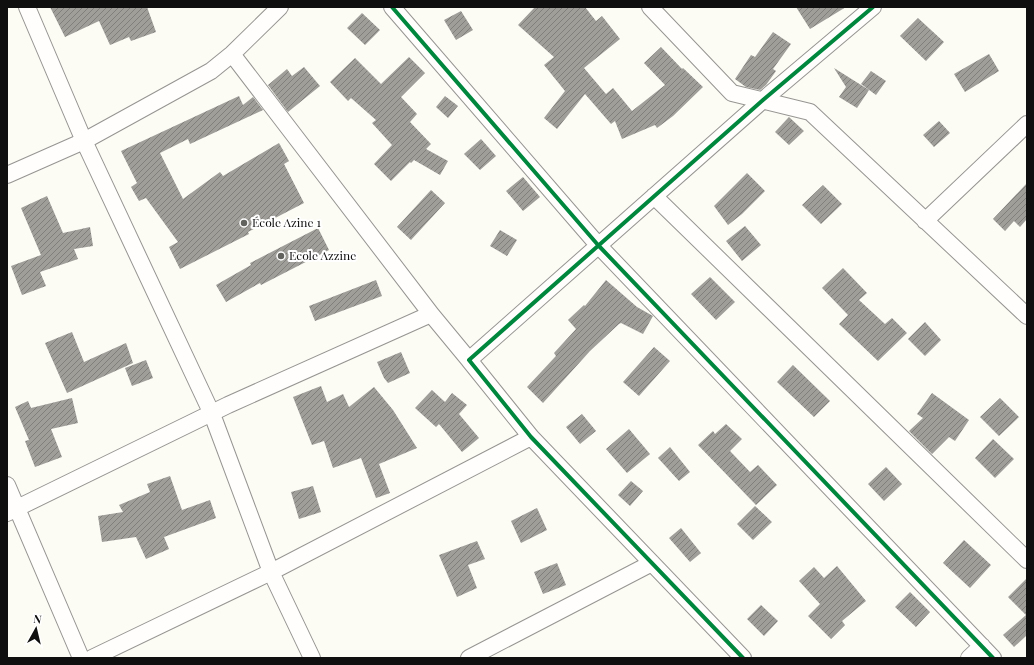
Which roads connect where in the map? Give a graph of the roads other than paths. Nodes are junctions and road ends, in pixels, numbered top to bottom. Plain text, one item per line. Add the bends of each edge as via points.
1 (27, 7) edge
2 (280, 7) edge
3 (392, 7) edge
4 (650, 7) edge
5 (873, 7) edge
6 (232, 54) junction
7 (763, 100) junction
8 (1027, 124) edge
9 (84, 141) junction
10 (7, 175) edge
11 (654, 196) junction
12 (925, 220) junction
13 (598, 245) junction
14 (431, 314) junction
15 (1027, 316) edge
16 (469, 360) junction
17 (212, 414) junction
18 (532, 437) junction
19 (7, 485) edge
20 (12, 511) edge
21 (1027, 560) edge
22 (652, 563) junction
23 (271, 572) junction
24 (982, 646) junction
25 (81, 658) edge
26 (92, 658) edge
27 (312, 658) edge
28 (469, 658) edge
29 (744, 658) edge
30 (969, 658) edge
31 (993, 658) edge

1 - 9 street
2 - 6 street
3 - 13 street
4 - 7 street via 732,93
5 - 7 street
6 - 9 street via 211,71
6 - 14 street
7 - 11 street
7 - 12 street via 810,112
8 - 12 street
9 - 10 street
9 - 17 street
11 - 13 street
11 - 21 street
12 - 15 street
13 - 16 street
13 - 24 street
14 - 16 street
14 - 17 street
16 - 18 street
17 - 20 street
17 - 23 street
18 - 22 street
18 - 23 street
19 - 20 street
20 - 25 street
22 - 28 street
22 - 29 street
23 - 26 street
23 - 27 street
24 - 30 street
24 - 31 street

